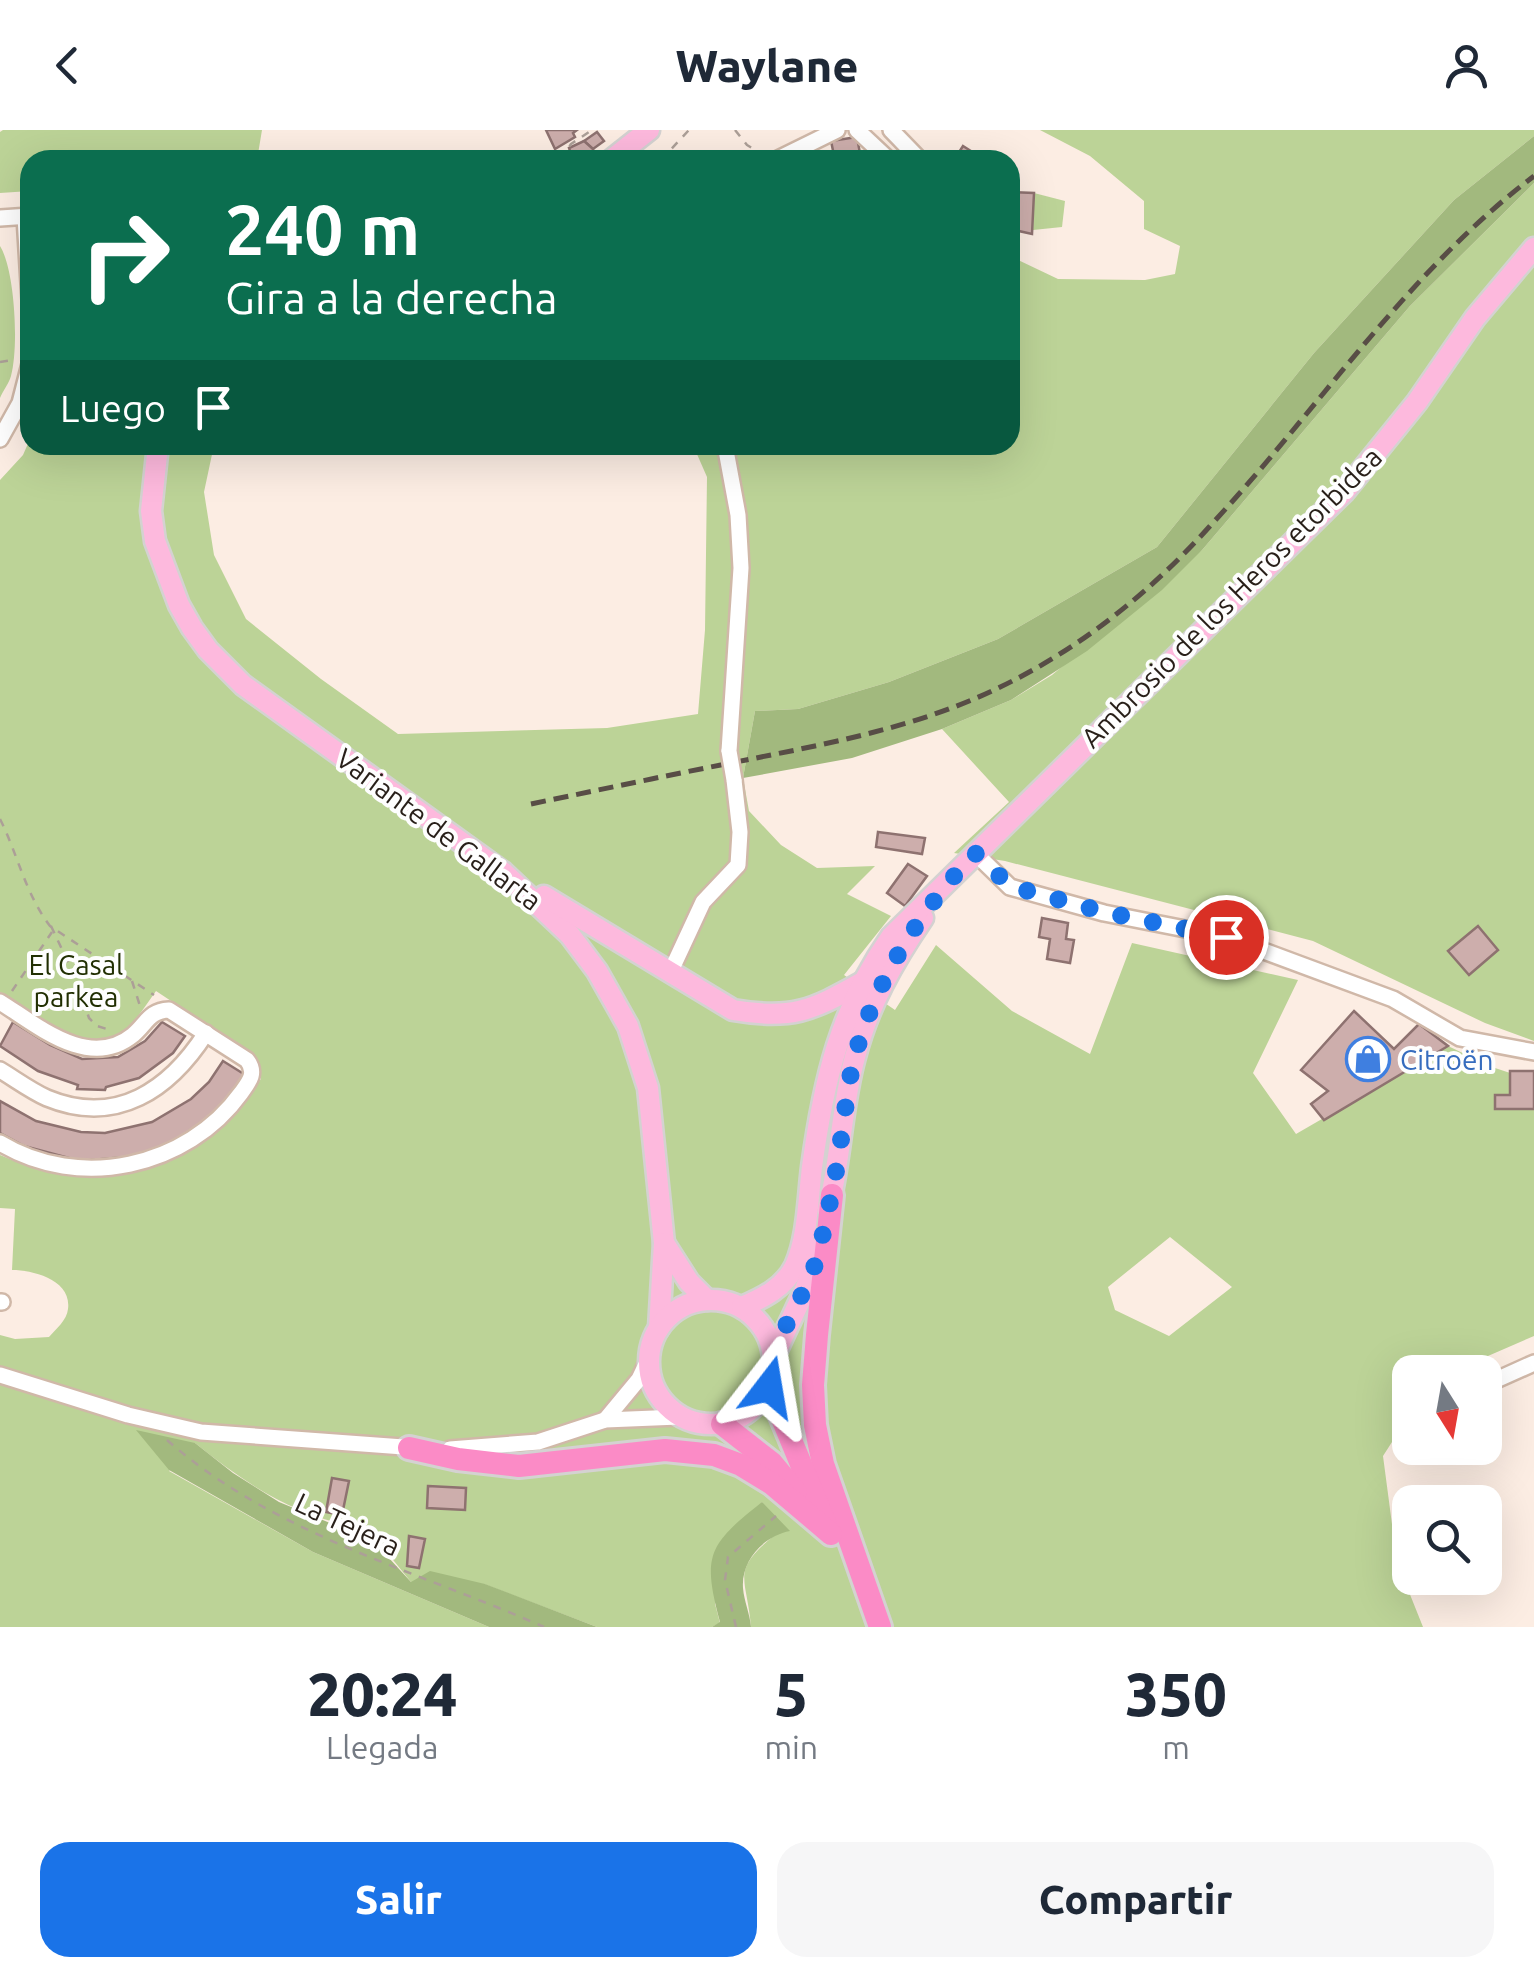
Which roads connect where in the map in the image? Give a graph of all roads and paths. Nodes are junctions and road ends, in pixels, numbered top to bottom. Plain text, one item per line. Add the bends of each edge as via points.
1 (592, 130) edge
2 (649, 130) edge
3 (689, 130) edge
4 (736, 130) edge
5 (837, 130) edge
6 (858, 130) edge
7 (891, 130) edge
8 (568, 150) edge
9 (624, 150) edge
10 (670, 150) edge
11 (755, 150) edge
12 (795, 150) edge
13 (879, 150) edge
14 (910, 150) edge
15 (1534, 248) edge
16 (20, 403) edge
17 (0, 439) edge
18 (158, 455) edge
19 (727, 455) edge
20 (0, 819) edge
21 (975, 853) junction
22 (503, 872) junction
23 (946, 884) junction
24 (52, 928) junction
25 (670, 972) junction
26 (132, 980) junction
27 (861, 982) junction
28 (4, 1000) edge
29 (169, 1010) junction
30 (138, 1011) dead end
31 (112, 1029) dead end
32 (206, 1033) junction
33 (1534, 1052) edge
34 (0, 1070) edge
35 (0, 1143) edge
36 (832, 1194) junction
37 (664, 1244) junction
38 (707, 1300) junction
39 (742, 1308) junction
40 (659, 1328) junction
41 (649, 1358) junction
42 (774, 1358) junction
43 (1534, 1363) edge
44 (0, 1375) edge
45 (1502, 1377) edge
46 (769, 1387) junction
47 (680, 1416) junction
48 (606, 1420) junction
49 (158, 1423) junction
50 (722, 1424) junction
51 (410, 1448) junction
52 (803, 1510) junction
53 (831, 1534) junction
54 (544, 1627) edge
55 (736, 1627) edge
56 (880, 1627) edge

1 - 8 path
2 - 9 main road
3 - 10 path
4 - 11 path
5 - 12 street
6 - 13 street
7 - 14 street
15 - 21 main road, Ambrosio de los Heros etorbidea via 1345,490
16 - 17 street
18 - 22 main road, Variante de Gallarta via 151,511 155,542 179,605 208,650 243,685
19 - 25 street, bridge via 741,568 728,750 738,865 704,902
20 - 24 path
21 - 23 main road, Ambrosio de los Heros etorbidea
21 - 33 street via 1010,886 1226,937 1393,999 1460,1038
22 - 25 main road
22 - 37 main road, Variante de Gallarta via 570,935 628,1026 648,1088
23 - 27 main road via 891,937
23 - 36 main road via 868,1014 848,1086
24 - 26 path
24 - 28 path
24 - 31 path via 89,1018
25 - 27 main road via 733,1010 761,1015 794,1015
26 - 29 path
26 - 30 path
27 - 39 main road via 836,1043 820,1110 796,1264 777,1289
28 - 29 street via 62,1040 93,1049 121,1042 152,1013
29 - 32 street
32 - 34 street via 165,1084 106,1106 48,1098
32 - 35 street via 247,1060 251,1079 204,1133 174,1151 140,1163 85,1169
36 - 42 main road via 812,1274
36 - 56 highway via 816,1335 816,1425 823,1464
37 - 38 main road, Variante de Gallarta
37 - 40 main road, Variante de Gallarta
38 - 39 main road
38 - 40 main road via 680,1308
39 - 42 main road via 764,1328
40 - 41 main road
41 - 47 main road via 656,1392
41 - 48 street
42 - 46 main road
43 - 45 street
44 - 49 street
46 - 50 main road via 750,1412
46 - 53 highway
47 - 48 street
47 - 50 main road
48 - 51 street via 516,1446
49 - 51 street via 246,1438
49 - 54 path, La Tejera via 188,1459 338,1547
50 - 52 highway via 772,1464
51 - 52 highway via 519,1466 687,1450 741,1466
52 - 53 highway
52 - 55 path via 760,1527 728,1556
53 - 56 highway

